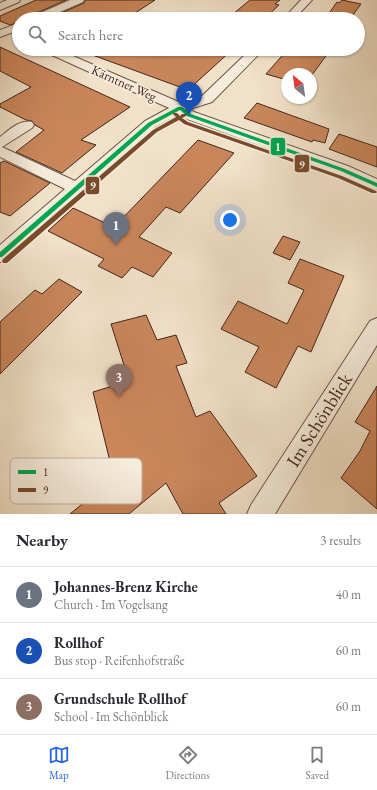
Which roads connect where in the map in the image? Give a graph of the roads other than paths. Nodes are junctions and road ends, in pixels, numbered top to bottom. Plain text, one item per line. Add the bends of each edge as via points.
1 (15, 0) edge
2 (79, 0) edge
3 (307, 0) edge
4 (0, 7) edge
5 (51, 12) edge
6 (295, 12) edge
7 (62, 56) edge
8 (251, 56) edge
9 (180, 108) junction
10 (27, 125) dead end
11 (0, 143) edge
12 (0, 151) edge
13 (377, 185) edge
14 (76, 188) junction
15 (0, 255) edge
16 (377, 327) edge
17 (260, 514) edge

1 - 4 street
2 - 5 street
3 - 6 street
7 - 9 street, Kärntner Weg
8 - 9 street via 207,98
9 - 13 street, Kärntner Weg via 189,115 343,170
9 - 14 street via 150,124
10 - 11 street
12 - 14 street
14 - 15 street
16 - 17 street, Im Schönblick

